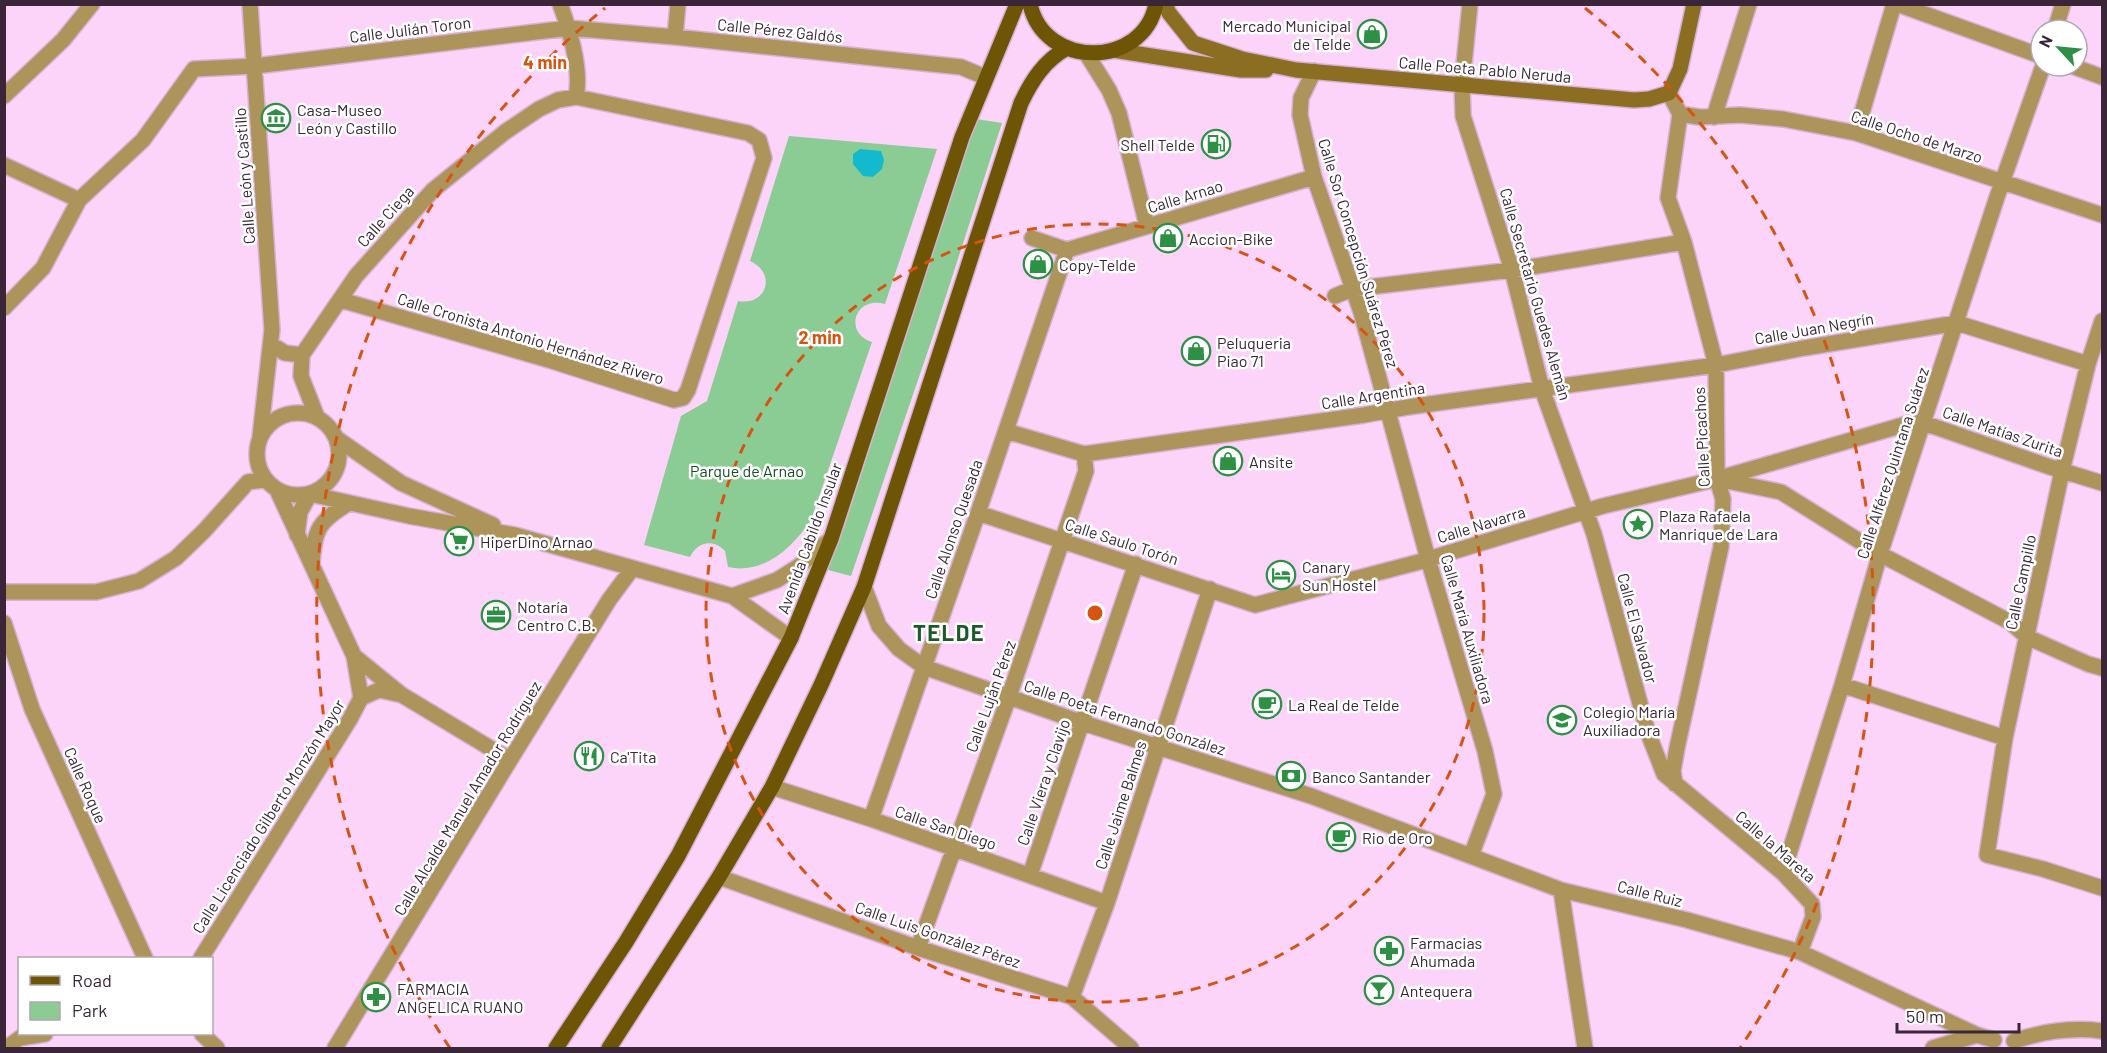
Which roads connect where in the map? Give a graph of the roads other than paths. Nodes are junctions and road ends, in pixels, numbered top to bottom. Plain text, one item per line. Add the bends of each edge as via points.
1 (92, 4) edge
2 (250, 4) edge
3 (560, 4) edge
4 (678, 4) edge
5 (1017, 4) edge
6 (1030, 4) edge
7 (1156, 4) edge
8 (1165, 4) edge
9 (1470, 4) edge
10 (1694, 4) edge
11 (1749, 4) edge
12 (1895, 4) edge
13 (569, 28) junction
14 (675, 37) junction
15 (1066, 48) junction
16 (1113, 50) junction
17 (2029, 52) edge
18 (1086, 53) junction
19 (255, 66) junction
20 (1296, 69) junction
21 (1314, 71) junction
22 (985, 77) junction
23 (2039, 78) edge
24 (1462, 85) junction
25 (1669, 93) junction
26 (4, 96) edge
27 (576, 97) junction
28 (1680, 114) junction
29 (1714, 117) junction
30 (1856, 133) junction
31 (4, 165) edge
32 (1314, 177) junction
33 (2003, 182) junction
34 (79, 200) junction
35 (2103, 215) edge
36 (1147, 226) junction
37 (1032, 238) dead end
38 (1684, 243) junction
39 (1067, 250) junction
40 (1512, 270) junction
41 (1352, 290) junction
42 (1335, 296) dead end
43 (340, 300) junction
44 (4, 308) edge
45 (2103, 321) edge
46 (1957, 323) junction
47 (272, 345) junction
48 (302, 355) junction
49 (1716, 364) junction
50 (2088, 364) junction
51 (1542, 389) junction
52 (1388, 411) junction
53 (317, 417) junction
54 (1924, 423) junction
55 (1006, 430) junction
56 (260, 437) junction
57 (336, 438) junction
58 (1084, 454) junction
59 (2062, 471) junction
60 (1718, 479) junction
61 (2103, 483) edge
62 (271, 485) junction
63 (310, 494) junction
64 (349, 503) junction
65 (1586, 511) junction
66 (978, 513) junction
67 (297, 535) junction
68 (515, 535) junction
69 (831, 539) junction
70 (1062, 540) junction
71 (1880, 554) junction
72 (1428, 559) junction
73 (1136, 564) junction
74 (312, 568) junction
75 (632, 569) junction
76 (864, 587) junction
77 (1210, 589) junction
78 (4, 592) edge
79 (732, 597) junction
80 (1255, 604) joint
81 (4, 623) edge
82 (2026, 637) junction
83 (791, 638) junction
84 (354, 656) junction
85 (924, 667) junction
86 (2103, 668) edge
87 (1842, 685) junction
88 (402, 695) junction
89 (1009, 697) junction
90 (361, 698) junction
91 (1083, 723) junction
92 (2005, 738) junction
93 (1157, 747) junction
94 (1677, 748) junction
95 (1655, 750) junction
96 (510, 760) junction
97 (1675, 784) junction
98 (772, 787) junction
99 (1311, 796) joint
100 (871, 819) junction
101 (954, 849) junction
102 (1471, 856) junction
103 (1783, 873) junction
104 (1030, 875) junction
105 (719, 877) junction
106 (2103, 888) edge
107 (1561, 890) junction
108 (1107, 903) junction
109 (918, 948) junction
110 (1800, 952) junction
111 (145, 957) edge
112 (202, 957) edge
113 (1072, 997) junction
114 (2103, 1031) edge
115 (39, 1035) edge
116 (203, 1035) edge
117 (1977, 1035) junction
118 (1993, 1044) edge
119 (2014, 1045) edge
120 (6, 1048) edge
121 (217, 1048) edge
122 (335, 1048) edge
123 (556, 1048) edge
124 (609, 1048) edge
125 (1131, 1048) edge
126 (1585, 1048) edge
127 (1933, 1048) edge

1 - 26 street via 63,40
2 - 19 street, Calle León y Castillo
3 - 13 street
4 - 14 street
5 - 22 main road, Avenida Cabildo Insular
6 - 15 main road via 1040,26
7 - 16 main road via 1145,27 1131,41
8 - 20 street, Calle Poeta Pablo Neruda via 1193,43 1242,59
9 - 24 street, Calle Secretario Guedes Alemán
10 - 25 street via 1680,69
11 - 29 street
12 - 17 street
12 - 30 street
13 - 14 street, Calle Pérez Galdós
13 - 19 street, Calle Julián Toron
13 - 27 street via 579,84
14 - 22 street, Calle Pérez Galdós via 961,67
15 - 18 main road
15 - 76 main road via 1040,69 1021,104
16 - 18 main road
16 - 20 street, Calle Poeta Pablo Neruda via 1241,70
18 - 36 street via 1119,113
19 - 34 street, Calle Julián Toron via 194,69 143,140
19 - 47 street, Calle León y Castillo
20 - 21 street, Calle Poeta Pablo Neruda
21 - 24 street, Calle Poeta Pablo Neruda
21 - 32 street, Calle Sor Concepción Suárez Pérez via 1301,98 1300,115
22 - 69 main road, Avenida Cabildo Insular
23 - 33 street, Calle Alférez Quintana Suárez
24 - 25 street, Calle Poeta Pablo Neruda via 1635,100
24 - 40 street, Calle Secretario Guedes Alemán via 1463,116
25 - 28 street
27 - 43 street, Calle Ciega via 558,100 504,132 433,190 356,276
27 - 43 street, Calle Cronista Antonio Hernández Rivero via 748,133 759,140 764,158 683,398 674,400
28 - 29 street, Calle Ocho de Marzo
28 - 38 street, Calle Picachos via 1668,198
29 - 30 street, Calle Ocho de Marzo via 1783,119
30 - 33 street, Calle Ocho de Marzo
31 - 34 street
32 - 36 street, Calle Arnao
32 - 41 street, Calle Sor Concepción Suárez Pérez
33 - 35 street, Calle Ocho de Marzo
33 - 46 street, Calle Alférez Quintana Suárez
34 - 44 street via 43,268
36 - 39 street, Calle Arnao
37 - 39 street
38 - 40 street
38 - 49 street, Calle Picachos
39 - 55 street, Calle Alonso Quesada
40 - 41 street
40 - 51 street, Calle Secretario Guedes Alemán
41 - 42 street
41 - 52 street, Calle Sor Concepción Suárez Pérez
43 - 48 street, Calle Ciega
45 - 50 street, Calle Campillo
46 - 49 street, Calle Juan Negrín
46 - 50 street, Calle Juan Negrín
46 - 54 street, Calle Alférez Quintana Suárez
47 - 48 street via 285,353
47 - 56 street, Calle León y Castillo
48 - 53 street via 301,376
49 - 51 street, Calle Juan Negrín
49 - 60 street, Calle Picachos
50 - 59 street, Calle Campillo
51 - 52 street, Calle Argentina
51 - 65 street, Calle Secretario Guedes Alemán
52 - 58 street, Calle Argentina
52 - 72 street, Calle María Auxiliadora
53 - 56 street via 304,413 279,417
53 - 57 street
54 - 59 street, Calle Matías Zurita
54 - 60 street, Calle Matías Zurita via 1910,423
54 - 71 street, Calle Alférez Quintana Suárez
55 - 58 street
55 - 66 street, Calle Alonso Quesada
56 - 62 street via 258,466
57 - 63 street via 338,465 332,477
57 - 68 street via 401,483
58 - 70 street, Calle Luján Pérez via 1086,471
59 - 61 street, Calle Matías Zurita
59 - 82 street, Calle Campillo
60 - 65 street, Calle Navarra
60 - 71 street via 1781,492
60 - 94 street, Calle Picachos via 1723,499 1721,547
62 - 63 street via 293,495
62 - 67 street
62 - 78 street via 248,482 176,558 139,581 96,592
63 - 64 street
63 - 67 street via 300,513
64 - 68 street
64 - 74 street via 319,527
65 - 72 street, Calle Navarra
65 - 95 street, Calle El Salvador
66 - 70 street, Calle Saulo Torón
66 - 85 street, Calle Alonso Quesada
67 - 74 street
68 - 75 street
69 - 79 street via 777,580
69 - 83 main road, Avenida Cabildo Insular
70 - 73 street, Calle Saulo Torón
70 - 89 street, Calle Luján Pérez
71 - 82 street via 2010,622
71 - 87 street, Calle Alférez Quintana Suárez
72 - 80 street, Calle Navarra
72 - 102 street, Calle María Auxiliadora via 1494,794
73 - 77 street, Calle Saulo Torón
73 - 91 street, Calle Viera y Clavijo
74 - 84 street
75 - 79 street
75 - 96 street, Calle Alcalde Manuel Amador Rodríguez
76 - 85 street, Calle Poeta Fernando González via 879,626 899,649
76 - 98 main road
77 - 80 street, Calle Saulo Torón
77 - 93 street, Calle Jaime Balmes
79 - 83 street
81 - 111 street, Calle Roque via 32,709
82 - 86 street
82 - 92 street, Calle Campillo
83 - 123 main road, Avenida Cabildo Insular via 678,856
84 - 88 street
84 - 90 street, Calle Licenciado Gilberto Monzón Mayor
85 - 89 street, Calle Poeta Fernando González
85 - 100 street, Calle Alonso Quesada
87 - 92 street
87 - 103 street, Calle Alférez Quintana Suárez
88 - 90 street via 379,690
88 - 96 street
89 - 91 street, Calle Poeta Fernando González
89 - 101 street, Calle Luján Pérez
90 - 112 street, Calle Licenciado Gilberto Monzón Mayor
91 - 93 street, Calle Poeta Fernando González
91 - 104 street, Calle Viera y Clavijo
92 - 106 street, Calle Campillo via 1987,855
93 - 99 street, Calle Poeta Fernando González
93 - 108 street, Calle Jaime Balmes
94 - 95 street
94 - 97 street, Calle Picachos
95 - 97 street, Calle El Salvador via 1664,774
96 - 122 street, Calle Alcalde Manuel Amador Rodríguez
97 - 103 street, Calle la Mareta
98 - 100 street, Calle San Diego
98 - 105 main road
99 - 102 street, Calle Ruiz
100 - 101 street, Calle San Diego
101 - 104 street, Calle San Diego
101 - 109 street, Calle Luján Pérez
102 - 107 street, Calle Ruiz
103 - 110 street, Calle la Mareta via 1812,904 1813,917
104 - 108 street, Calle San Diego
105 - 109 street, Calle Luis González Pérez
105 - 124 main road
107 - 110 street, Calle Ruiz
107 - 126 street
108 - 113 street, Calle Jaime Balmes
109 - 113 street, Calle Luis González Pérez
110 - 117 street, Calle Ruiz
113 - 125 street, Calle Luis González Pérez
114 - 119 street via 2080,1028 2035,1034
115 - 120 street via 20,1038
116 - 121 street
117 - 118 street, Calle Ruiz
117 - 127 street
118 - 119 street, Calle Ruiz via 1999,1035 2006,1034

